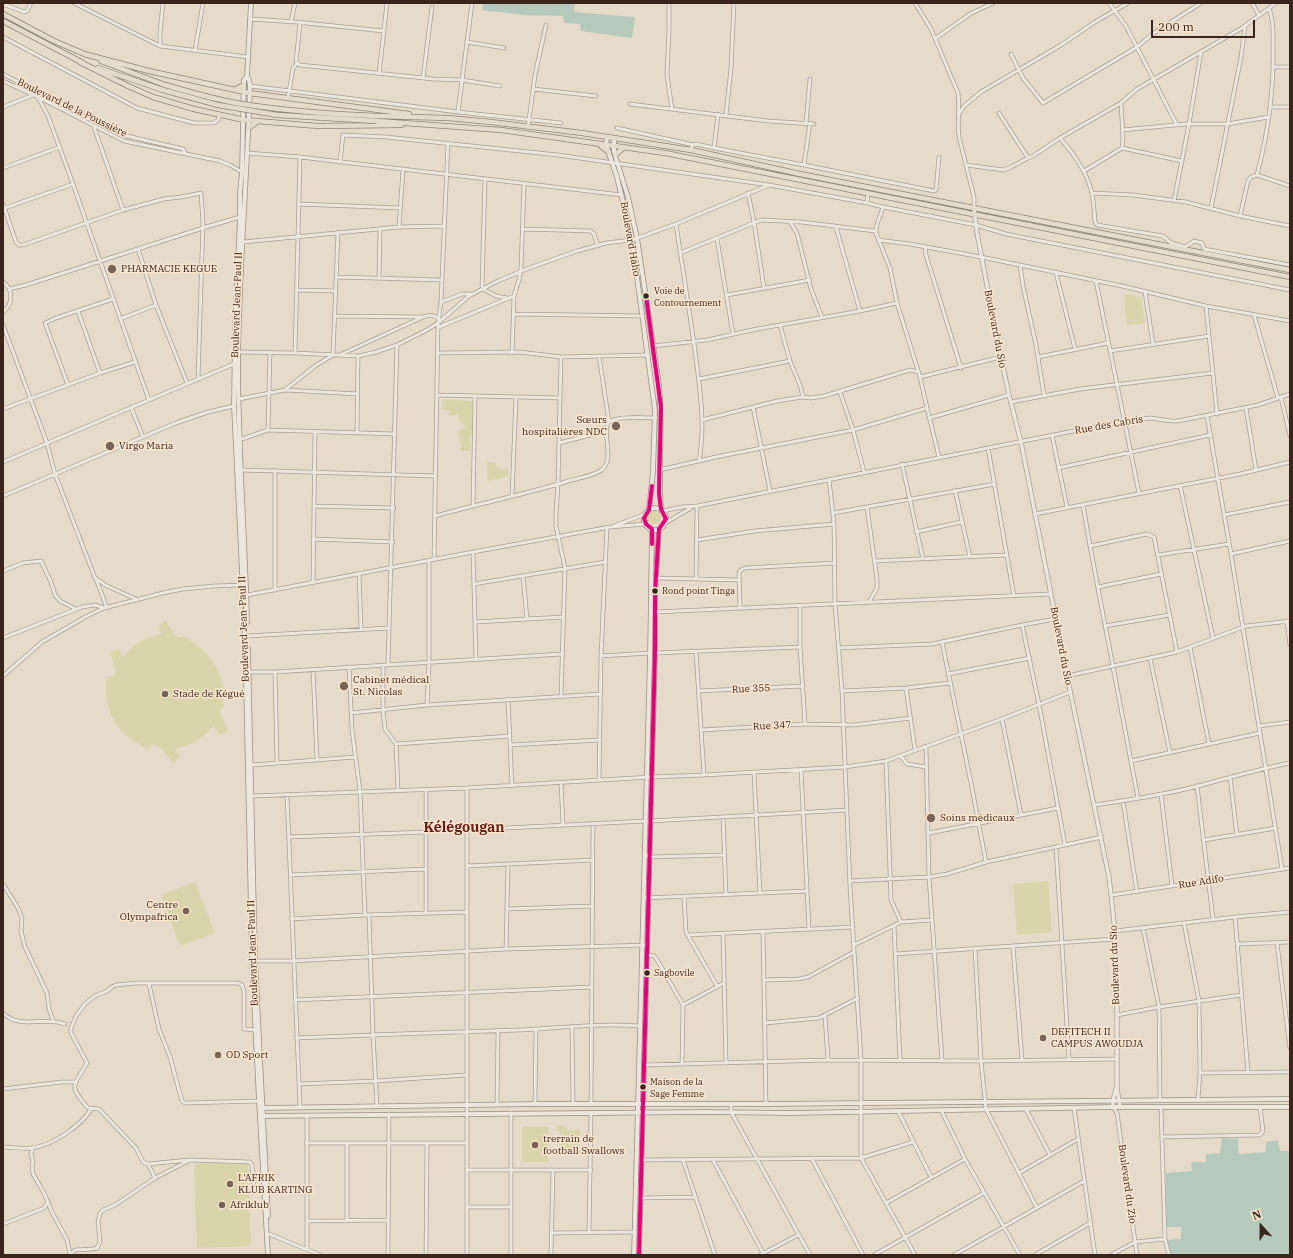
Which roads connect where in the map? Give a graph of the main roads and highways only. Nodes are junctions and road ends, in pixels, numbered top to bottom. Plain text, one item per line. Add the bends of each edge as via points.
1 (251, 3) edge
2 (3, 14) edge
3 (3, 21) edge
4 (84, 54) junction
5 (80, 62) junction
6 (247, 86) junction
7 (234, 90) junction
8 (247, 93) junction
9 (428, 117) junction
10 (376, 118) junction
11 (246, 120) junction
12 (258, 121) junction
13 (419, 125) junction
14 (249, 128) junction
15 (607, 137) junction
16 (614, 138) junction
17 (598, 144) junction
18 (606, 145) junction
19 (613, 146) junction
20 (624, 147) junction
21 (609, 152) junction
22 (615, 155) junction
23 (616, 163) junction
24 (974, 211) junction
25 (242, 217) junction
26 (633, 220) junction
27 (628, 221) junction
28 (1290, 270) edge
29 (1290, 277) edge
30 (236, 363) junction
31 (650, 510) junction
32 (662, 510) junction
33 (659, 528) junction
34 (652, 529) junction
35 (244, 585) junction
36 (653, 653) junction
37 (648, 821) junction
38 (646, 898) junction
39 (645, 945) junction
40 (254, 961) junction
41 (1290, 1099) edge
42 (260, 1101) junction
43 (640, 1104) junction
44 (1290, 1107) edge
45 (261, 1108) junction
46 (640, 1113) junction
47 (261, 1116) junction
48 (269, 1255) edge
49 (634, 1255) edge
50 (639, 1255) edge

1 - 6 main road, Boulevard Jean-Paul II via 247,76 244,80
2 - 4 main road
3 - 5 main road
4 - 7 main road
4 - 10 main road, bridge via 165,85 205,96 248,105
5 - 10 main road, bridge via 163,90 218,105 277,115 330,119
5 - 11 main road via 153,97
6 - 7 main road
6 - 8 main road, Boulevard Jean-Paul II
7 - 8 main road
8 - 9 main road
8 - 11 main road, Boulevard Jean-Paul II
9 - 10 main road
9 - 15 main road via 491,122
10 - 13 main road
11 - 12 main road
11 - 14 main road, Boulevard Jean-Paul II
11 - 25 main road, Boulevard Jean-Paul II via 240,192
12 - 13 main road via 326,126
12 - 14 main road
13 - 17 main road via 466,126
14 - 25 main road, Boulevard Jean-Paul II
15 - 16 main road
15 - 18 main road
16 - 19 main road, Boulevard Haho
16 - 24 main road via 691,150
17 - 18 main road
17 - 21 main road
18 - 19 main road
18 - 21 main road, Boulevard Haho
19 - 20 main road
19 - 22 main road, Boulevard Haho
20 - 22 main road
20 - 24 main road via 703,160 868,194
21 - 23 main road, Boulevard Haho
22 - 23 main road, Boulevard Haho
23 - 26 main road, Boulevard Haho
23 - 27 main road, Boulevard Haho
24 - 28 main road via 1173,245
24 - 29 main road
25 - 30 main road, Boulevard Jean-Paul II via 235,309
25 - 30 main road, Boulevard Jean-Paul II via 243,242
26 - 27 main road
26 - 32 main road, Boulevard Haho via 661,407 659,493
27 - 31 main road, Boulevard Haho via 656,418
30 - 35 main road, Boulevard Jean-Paul II
30 - 35 main road, Boulevard Jean-Paul II via 234,406
31 - 32 main road
31 - 34 main road via 644,518
32 - 33 main road via 666,517 665,523
33 - 34 main road
33 - 36 main road
34 - 36 main road
35 - 40 main road, Boulevard Jean-Paul II
35 - 40 main road, Boulevard Jean-Paul II via 247,596 252,765
36 - 37 main road
37 - 38 main road
37 - 38 main road via 644,854
38 - 39 main road
39 - 43 main road via 640,1026
39 - 43 main road via 644,1065
40 - 42 main road, Boulevard Jean-Paul II
40 - 42 main road, Boulevard Jean-Paul II
41 - 43 main road
42 - 45 main road, Boulevard Jean-Paul II
43 - 45 main road
43 - 46 main road
44 - 46 main road
45 - 47 main road, Boulevard Jean-Paul II
46 - 47 main road
46 - 49 main road
46 - 50 main road
47 - 48 main road, Boulevard Jean-Paul II
47 - 48 main road, Boulevard Jean-Paul II

